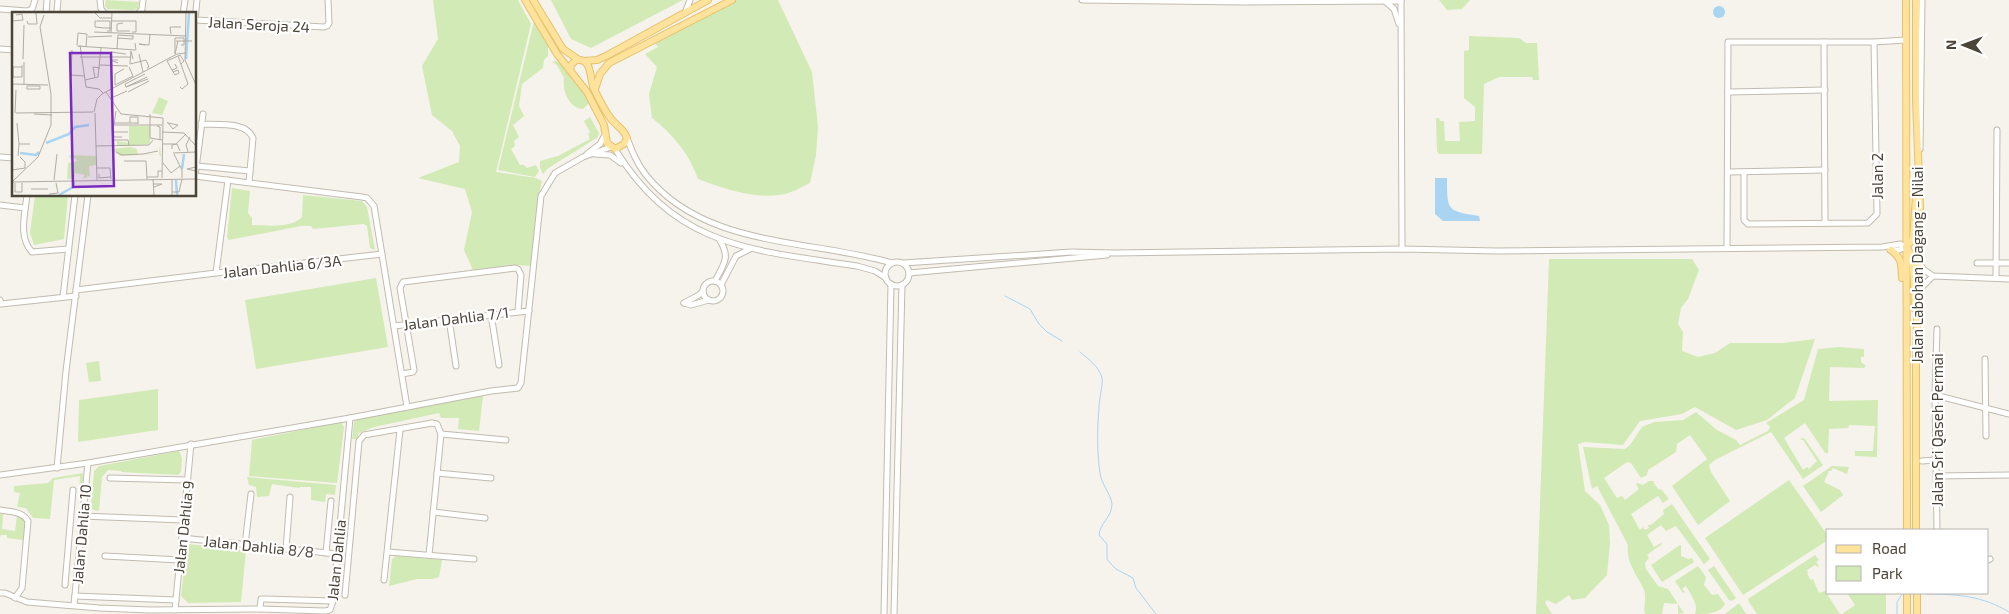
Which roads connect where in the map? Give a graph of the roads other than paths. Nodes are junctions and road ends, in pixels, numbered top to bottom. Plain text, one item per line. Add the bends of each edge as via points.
1 (35, 0) edge
2 (58, 0) edge
3 (100, 0) edge
4 (143, 0) edge
5 (328, 0) edge
6 (526, 0) edge
7 (533, 0) edge
8 (690, 0) edge
9 (708, 0) edge
10 (732, 0) edge
11 (1082, 0) edge
12 (1106, 0) edge
13 (1401, 0) edge
14 (1906, 0) edge
15 (1916, 0) edge
16 (1922, 0) edge
17 (1313, 1) edge
18 (1384, 1) edge
19 (0, 9) edge
20 (57, 11) dead end
21 (104, 12) edge
22 (140, 12) edge
23 (685, 13) junction
24 (196, 20) edge
25 (1400, 30) junction
26 (1906, 40) junction
27 (1824, 42) junction
28 (1874, 42) junction
29 (582, 60) junction
30 (570, 71) junction
31 (595, 90) junction
32 (1824, 90) junction
33 (1728, 92) junction
34 (202, 114) dead end
35 (202, 124) junction
36 (1997, 130) dead end
37 (605, 135) junction
38 (627, 138) junction
39 (613, 148) junction
40 (592, 154) junction
41 (583, 157) junction
42 (197, 166) junction
43 (627, 169) junction
44 (1825, 170) junction
45 (196, 171) edge
46 (250, 171) junction
47 (1728, 172) junction
48 (1744, 172) junction
49 (196, 176) edge
50 (228, 180) junction
51 (1919, 180) junction
52 (249, 182) junction
53 (27, 196) edge
54 (75, 196) edge
55 (88, 196) edge
56 (0, 205) edge
57 (26, 208) junction
58 (1825, 223) junction
59 (719, 239) junction
60 (1882, 247) junction
61 (1906, 247) junction
62 (1727, 248) junction
63 (68, 249) junction
64 (751, 249) junction
65 (1402, 249) junction
66 (1891, 250) junction
67 (382, 254) junction
68 (1115, 254) junction
69 (892, 263) junction
70 (903, 263) junction
71 (1920, 263) junction
72 (1977, 263) dead end
73 (1996, 263) junction
74 (2009, 263) edge
75 (909, 272) junction
76 (216, 274) junction
77 (1933, 276) junction
78 (886, 278) junction
79 (1996, 278) junction
80 (2009, 279) edge
81 (715, 281) junction
82 (891, 284) junction
83 (721, 285) junction
84 (902, 285) junction
85 (703, 290) junction
86 (76, 293) junction
87 (1919, 295) junction
88 (63, 297) junction
89 (0, 300) edge
90 (710, 300) junction
91 (518, 311) junction
92 (529, 311) junction
93 (491, 314) junction
94 (449, 319) junction
95 (407, 324) junction
96 (394, 326) junction
97 (1937, 329) dead end
98 (1917, 338) junction
99 (1906, 339) junction
100 (1986, 359) dead end
101 (499, 365) dead end
102 (456, 366) dead end
103 (402, 374) junction
104 (1936, 395) junction
105 (407, 407) junction
106 (1986, 407) junction
107 (2009, 414) edge
108 (350, 418) junction
109 (400, 430) junction
110 (441, 434) junction
111 (1986, 436) dead end
112 (506, 440) dead end
113 (191, 444) junction
114 (1916, 449) junction
115 (1936, 460) junction
116 (1922, 461) junction
117 (88, 463) junction
118 (357, 467) junction
119 (57, 468) junction
120 (345, 469) junction
121 (437, 473) junction
122 (0, 475) edge
123 (1916, 475) junction
124 (2009, 475) edge
125 (1937, 476) junction
126 (110, 478) dead end
127 (491, 478) dead end
128 (187, 480) junction
129 (84, 494) junction
130 (251, 494) dead end
131 (290, 498) dead end
132 (342, 505) junction
133 (0, 510) edge
134 (433, 512) junction
135 (82, 516) junction
136 (485, 518) dead end
137 (183, 520) junction
138 (1908, 529) edge
139 (1916, 529) edge
140 (1938, 529) edge
141 (182, 538) junction
142 (245, 545) junction
143 (286, 549) junction
144 (388, 552) junction
145 (326, 553) junction
146 (337, 554) junction
147 (429, 555) junction
148 (105, 556) dead end
149 (474, 559) dead end
150 (180, 560) junction
151 (66, 565) junction
152 (78, 566) junction
153 (384, 580) dead end
154 (64, 585) dead end
155 (0, 593) edge
156 (1907, 594) edge
157 (1916, 594) edge
158 (345, 595) dead end
159 (75, 596) junction
160 (15, 598) junction
161 (176, 600) junction
162 (332, 601) junction
163 (74, 605) junction
164 (260, 609) junction
165 (175, 610) junction
166 (884, 614) edge
167 (894, 614) edge
168 (1907, 614) edge
169 (1917, 614) edge

1 - 19 street via 32,9 27,11
2 - 20 street
3 - 21 street
4 - 22 street
5 - 24 street, Jalan Seroja 24 via 329,23 324,27
6 - 30 main road
7 - 29 main road via 563,49
8 - 23 street
9 - 23 main road
10 - 31 main road via 609,63 600,74
11 - 12 street
12 - 17 street
13 - 18 street
13 - 25 street
14 - 26 main road, Jalan Labohan Dagang ‒ Nilai
15 - 51 main road, Jalan Labohan Dagang ‒ Nilai
16 - 51 street
17 - 18 street
18 - 25 street via 1394,8
23 - 29 main road via 606,56
25 - 65 street
26 - 28 street
26 - 61 main road, Jalan Labohan Dagang ‒ Nilai
27 - 28 street
27 - 32 street
27 - 33 street via 1728,42
28 - 58 street, Jalan 2 via 1877,214 1868,224
29 - 30 main road via 571,65
29 - 31 main road via 590,68
30 - 37 main road via 587,92 604,124
31 - 38 main road via 611,119 623,129
32 - 33 street
32 - 44 street
33 - 47 street
34 - 35 street
35 - 42 street
35 - 46 street via 245,127 251,132
36 - 73 street
37 - 39 main road
37 - 41 street via 600,144
38 - 39 main road via 624,144
38 - 69 street via 637,161 654,185 697,216 756,236
39 - 40 street
39 - 43 street
40 - 41 street
40 - 43 street via 610,155
41 - 92 street via 555,173 541,196
42 - 45 street
42 - 46 street
43 - 59 street via 668,211 698,231
44 - 48 street
44 - 58 street
46 - 52 street
47 - 48 street
47 - 62 street
48 - 58 street, Jalan 2 via 1746,222
49 - 50 street
50 - 52 street
50 - 76 street, Jalan Dahlia 6/3A
51 - 61 main road via 1913,239
51 - 71 main road, Jalan Labohan Dagang ‒ Nilai
52 - 67 street via 367,198 374,206
53 - 57 street
54 - 63 street
55 - 86 street
56 - 57 street
57 - 63 street via 23,238 32,252
59 - 64 street
59 - 81 street via 725,248 726,259
60 - 61 street via 1900,244
60 - 62 street
60 - 66 street
61 - 66 street
61 - 98 main road via 1912,259
61 - 99 main road, Jalan Labohan Dagang ‒ Nilai
62 - 65 street
63 - 88 street
64 - 78 street via 857,266
64 - 83 street via 736,256
65 - 68 street
66 - 99 main road via 1901,262
67 - 76 street, Jalan Dahlia 6/3A
67 - 96 street
68 - 70 street via 1072,252
68 - 75 street
69 - 70 street
69 - 78 street via 886,269
70 - 75 street
71 - 77 street via 1923,270
71 - 87 main road, Jalan Labohan Dagang ‒ Nilai
72 - 73 street
73 - 74 street
73 - 79 street
75 - 84 street via 908,280
76 - 86 street
77 - 79 street
77 - 87 street
78 - 82 street
79 - 80 street
81 - 83 street
81 - 85 street via 708,282
82 - 84 street
82 - 166 street
83 - 90 street via 721,296
84 - 167 street
85 - 90 street
85 - 90 street via 684,303
86 - 88 street
86 - 119 street
87 - 98 main road, Jalan Labohan Dagang ‒ Nilai
88 - 89 street via 2,304
91 - 92 street, Jalan Dahlia 7/1
91 - 93 street, Jalan Dahlia 7/1
91 - 95 street via 521,275 518,269 406,281 400,288
92 - 105 street via 518,388
93 - 94 street, Jalan Dahlia 7/1
93 - 101 street
94 - 95 street, Jalan Dahlia 7/1
94 - 102 street
95 - 96 street, Jalan Dahlia 7/1
95 - 103 street via 414,370
96 - 103 street
97 - 104 street, Jalan Sri Qaseh Permai
98 - 114 main road, Jalan Labohan Dagang ‒ Nilai
99 - 138 main road, Jalan Labohan Dagang ‒ Nilai
100 - 106 street
103 - 105 street
104 - 106 street
104 - 115 street, Jalan Sri Qaseh Permai
105 - 108 street
106 - 107 street
106 - 111 street
108 - 113 street
108 - 120 street, Jalan Dahlia
109 - 110 street via 437,424
109 - 118 street via 361,437
109 - 144 street
110 - 112 street
110 - 121 street
113 - 117 street
113 - 128 street, Jalan Dahlia 9
114 - 116 main road
114 - 123 main road, Jalan Labohan Dagang ‒ Nilai
115 - 116 street
115 - 125 street, Jalan Sri Qaseh Permai
116 - 123 main road
117 - 119 street
117 - 129 street, Jalan Dahlia 10
118 - 120 street
118 - 158 street
119 - 122 street
120 - 132 street, Jalan Dahlia
121 - 127 street
121 - 134 street
123 - 139 main road, Jalan Labohan Dagang ‒ Nilai
124 - 125 street
125 - 140 street, Jalan Sri Qaseh Permai
126 - 128 street
128 - 137 street, Jalan Dahlia 9
129 - 135 street, Jalan Dahlia 10
129 - 151 street via 73,492
130 - 142 street
131 - 143 street
132 - 145 street via 331,503
132 - 146 street, Jalan Dahlia
133 - 160 street via 20,513 28,520 22,588
134 - 136 street
134 - 147 street
135 - 137 street
135 - 152 street, Jalan Dahlia 10
137 - 141 street, Jalan Dahlia 9
141 - 142 street, Jalan Dahlia 8/8
141 - 150 street, Jalan Dahlia 9
142 - 143 street, Jalan Dahlia 8/8
143 - 145 street, Jalan Dahlia 8/8
144 - 147 street
144 - 153 street
145 - 146 street, Jalan Dahlia 8/8
146 - 162 street, Jalan Dahlia
147 - 149 street
148 - 150 street
150 - 161 street, Jalan Dahlia 9
151 - 152 street
151 - 154 street
152 - 159 street, Jalan Dahlia 10
155 - 160 street, Jalan Dahlia
156 - 168 main road
157 - 169 main road
159 - 161 street
159 - 163 street, Jalan Dahlia 10
160 - 163 street, Jalan Dahlia via 27,602
161 - 165 street, Jalan Dahlia 9
162 - 164 street, Jalan Dahlia via 330,610 325,612
162 - 164 street via 261,599
163 - 165 street, Jalan Dahlia
164 - 165 street, Jalan Dahlia

